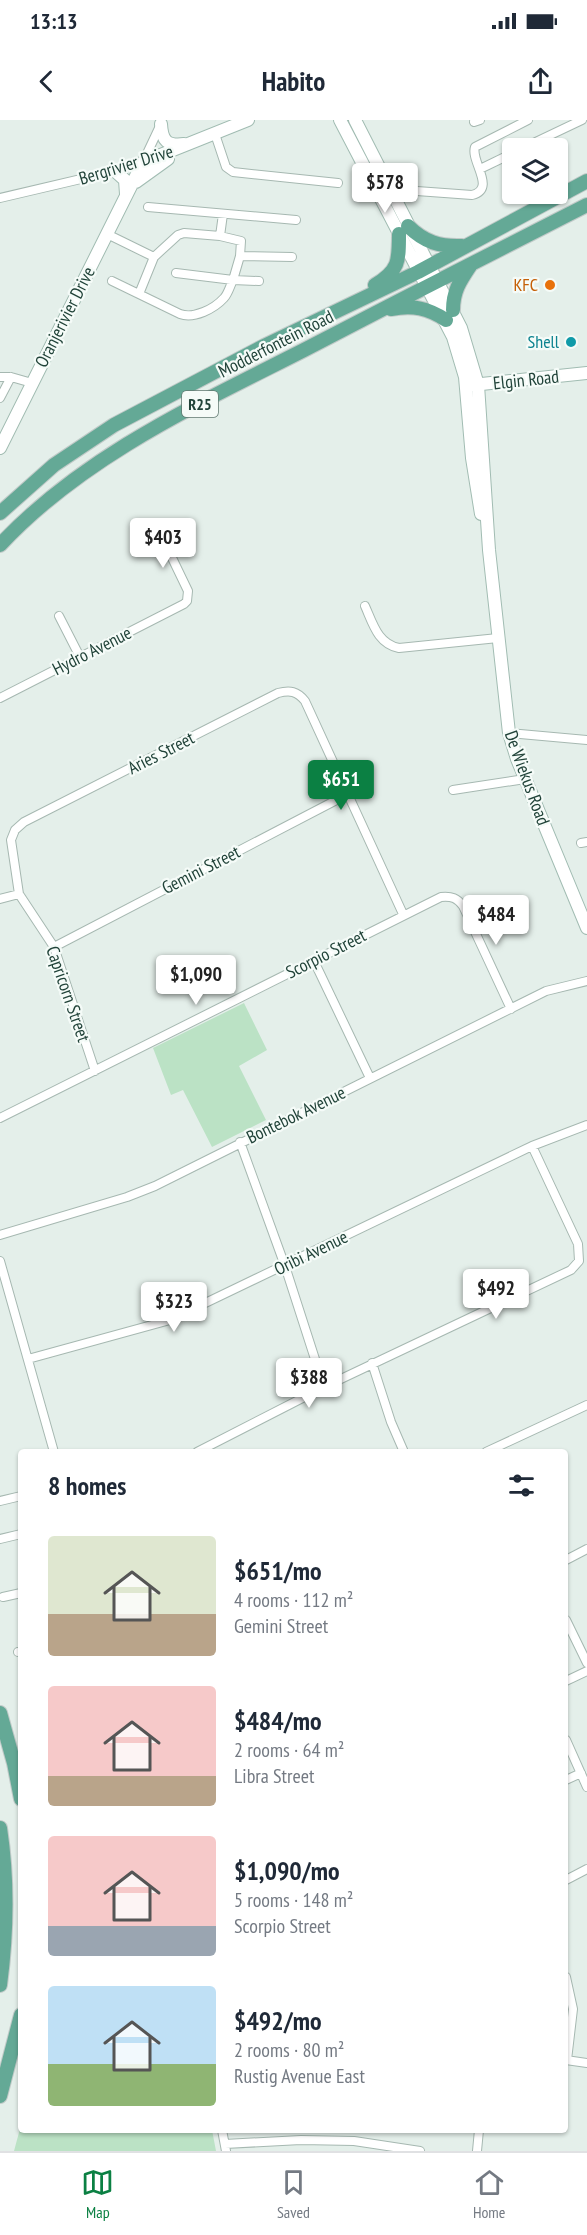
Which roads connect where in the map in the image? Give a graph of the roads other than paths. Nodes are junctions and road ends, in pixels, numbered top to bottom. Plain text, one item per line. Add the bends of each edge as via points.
1 (248, 120) edge
2 (340, 120) edge
3 (355, 120) edge
4 (582, 120) edge
5 (523, 121) edge
6 (162, 122) edge
7 (215, 134) junction
8 (544, 138) edge
9 (198, 141) junction
10 (502, 158) edge
11 (143, 162) junction
12 (480, 169) junction
13 (115, 171) junction
14 (587, 182) edge
15 (338, 183) dead end
16 (389, 189) junction
17 (128, 191) junction
18 (0, 198) edge
19 (587, 205) edge
20 (148, 207) dead end
21 (223, 214) junction
22 (296, 220) dead end
23 (403, 230) junction
24 (107, 234) junction
25 (220, 236) junction
26 (466, 245) junction
27 (240, 256) junction
28 (154, 257) junction
29 (292, 257) dead end
30 (473, 262) junction
31 (423, 269) junction
32 (176, 273) dead end
33 (233, 280) junction
34 (112, 281) dead end
35 (259, 281) dead end
36 (431, 284) junction
37 (139, 294) junction
38 (379, 311) junction
39 (449, 315) junction
40 (282, 338) junction
41 (587, 373) edge
42 (0, 377) edge
43 (11, 377) junction
44 (587, 380) edge
45 (32, 383) junction
46 (472, 390) junction
47 (0, 398) edge
48 (0, 448) edge
49 (0, 513) edge
50 (162, 537) dead end
51 (0, 545) edge
52 (365, 606) dead end
53 (59, 616) dead end
54 (498, 638) junction
55 (80, 657) junction
56 (0, 698) edge
57 (509, 734) junction
58 (587, 740) edge
59 (525, 779) junction
60 (453, 790) dead end
61 (348, 794) junction
62 (24, 822) joint
63 (20, 894) junction
64 (0, 899) edge
65 (402, 914) junction
66 (587, 928) edge
67 (54, 946) junction
68 (314, 961) junction
69 (587, 981) edge
70 (511, 1009) junction
71 (95, 1071) junction
72 (370, 1078) junction
73 (0, 1118) edge
74 (587, 1125) edge
75 (240, 1142) junction
76 (532, 1146) junction
77 (0, 1235) edge
78 (0, 1261) edge
79 (285, 1266) junction
80 (28, 1359) junction
81 (372, 1364) junction
82 (324, 1387) junction
83 (587, 1405) edge
84 (53, 1449) edge
85 (203, 1449) edge
86 (403, 1449) edge
87 (492, 1449) edge
88 (18, 1497) edge
89 (0, 1501) edge
90 (18, 1535) edge
91 (0, 1539) edge
92 (587, 1549) edge
93 (568, 1559) edge
94 (18, 1594) edge
95 (3, 1597) dead end
96 (568, 1624) edge
97 (587, 1663) edge
98 (587, 1671) edge
99 (568, 1681) edge
100 (0, 1713) edge
101 (568, 1744) edge
102 (581, 1773) junction
103 (568, 1779) edge
104 (18, 1784) edge
105 (587, 1787) edge
106 (0, 1828) edge
107 (587, 1869) edge
108 (568, 1879) edge
109 (0, 1985) edge
110 (568, 1986) edge
111 (18, 2027) edge
112 (568, 2045) edge
113 (568, 2060) edge
114 (587, 2063) edge
115 (0, 2096) edge
116 (479, 2133) edge
117 (225, 2147) edge
118 (420, 2151) edge
119 (477, 2151) edge

1 - 7 street, Bergrivier Drive
2 - 23 street
3 - 16 street
4 - 8 street
5 - 12 street via 475,147 473,153
6 - 9 street via 161,135 168,144
6 - 11 street
7 - 9 street, Bergrivier Drive
7 - 15 street via 226,166 233,172
9 - 11 street, Bergrivier Drive
9 - 17 street via 152,168
10 - 12 street
11 - 13 street, Bergrivier Drive
11 - 17 street, Oranjerivier Drive
12 - 16 street via 483,185 477,194
13 - 17 street via 125,180
13 - 18 street, Bergrivier Drive
14 - 26 main road, Modderfontein Road / R25
16 - 23 street
17 - 24 street, Oranjerivier Drive
19 - 30 main road, Modderfontein Road / R25
20 - 21 street
21 - 22 street
21 - 25 street
23 - 26 main road via 437,245
23 - 31 street, De Wiekus Road
23 - 40 main road via 392,274
24 - 28 street
24 - 45 street, Oranjerivier Drive
25 - 27 street via 240,241
25 - 28 street via 184,233
26 - 31 main road, Modderfontein Road / R25
27 - 29 street
27 - 33 street
28 - 37 street
30 - 36 main road, Modderfontein Road / R25
30 - 39 main road via 458,283
31 - 36 street, De Wiekus Road
31 - 40 main road, Modderfontein Road / R25
32 - 33 street
33 - 35 street
33 - 37 street via 224,299 190,317
34 - 37 street
36 - 38 main road, Modderfontein Road / R25
36 - 39 street, De Wiekus Road
38 - 39 main road via 415,307
38 - 51 main road, Modderfontein Road / R25 via 125,445 44,503
39 - 46 street, De Wiekus Road
40 - 49 main road, Modderfontein Road / R25 via 114,425 54,465
41 - 46 street, Elgin Road
42 - 43 street
43 - 45 street
43 - 47 street
44 - 46 street, Elgin Road
45 - 48 street, Oranjerivier Drive
46 - 54 street, De Wiekus Road via 478,496 489,550
50 - 55 street, Hydro Avenue via 188,591 187,601
52 - 54 street via 376,631 390,646
53 - 55 street
54 - 57 street, De Wiekus Road
55 - 56 street, Hydro Avenue
57 - 58 street
57 - 59 street, De Wiekus Road
59 - 60 street
59 - 66 street, De Wiekus Road
61 - 62 street, Aries Street via 305,701 293,691 278,693
61 - 65 street
61 - 67 street, Gemini Street
62 - 63 street, Capricorn Street via 11,840
63 - 64 street
63 - 67 street, Capricorn Street
65 - 68 street, Scorpio Street
65 - 70 street, Scorpio Street via 441,897 458,899
67 - 71 street, Capricorn Street
68 - 71 street, Scorpio Street
68 - 72 street
69 - 70 street, Bontebok Avenue via 558,986
70 - 72 street, Bontebok Avenue
71 - 73 street, Scorpio Street
72 - 75 street, Bontebok Avenue
74 - 76 street, Oribi Avenue
75 - 77 street, Bontebok Avenue via 142,1191
75 - 79 street
76 - 79 street, Oribi Avenue
76 - 81 street via 578,1244 576,1266
78 - 80 street
79 - 80 street, Oribi Avenue via 170,1320
79 - 82 street
80 - 84 street
81 - 82 street
81 - 86 street
82 - 85 street
83 - 87 street
88 - 89 street
90 - 91 street
92 - 93 street
94 - 95 street
96 - 97 street
98 - 99 street
100 - 104 main road
101 - 102 street
102 - 103 street
102 - 105 street
106 - 109 main road via 6,1915
107 - 108 street
110 - 112 street via 573,2009
111 - 115 main road
113 - 114 street
116 - 119 street
117 - 118 street via 334,2140

